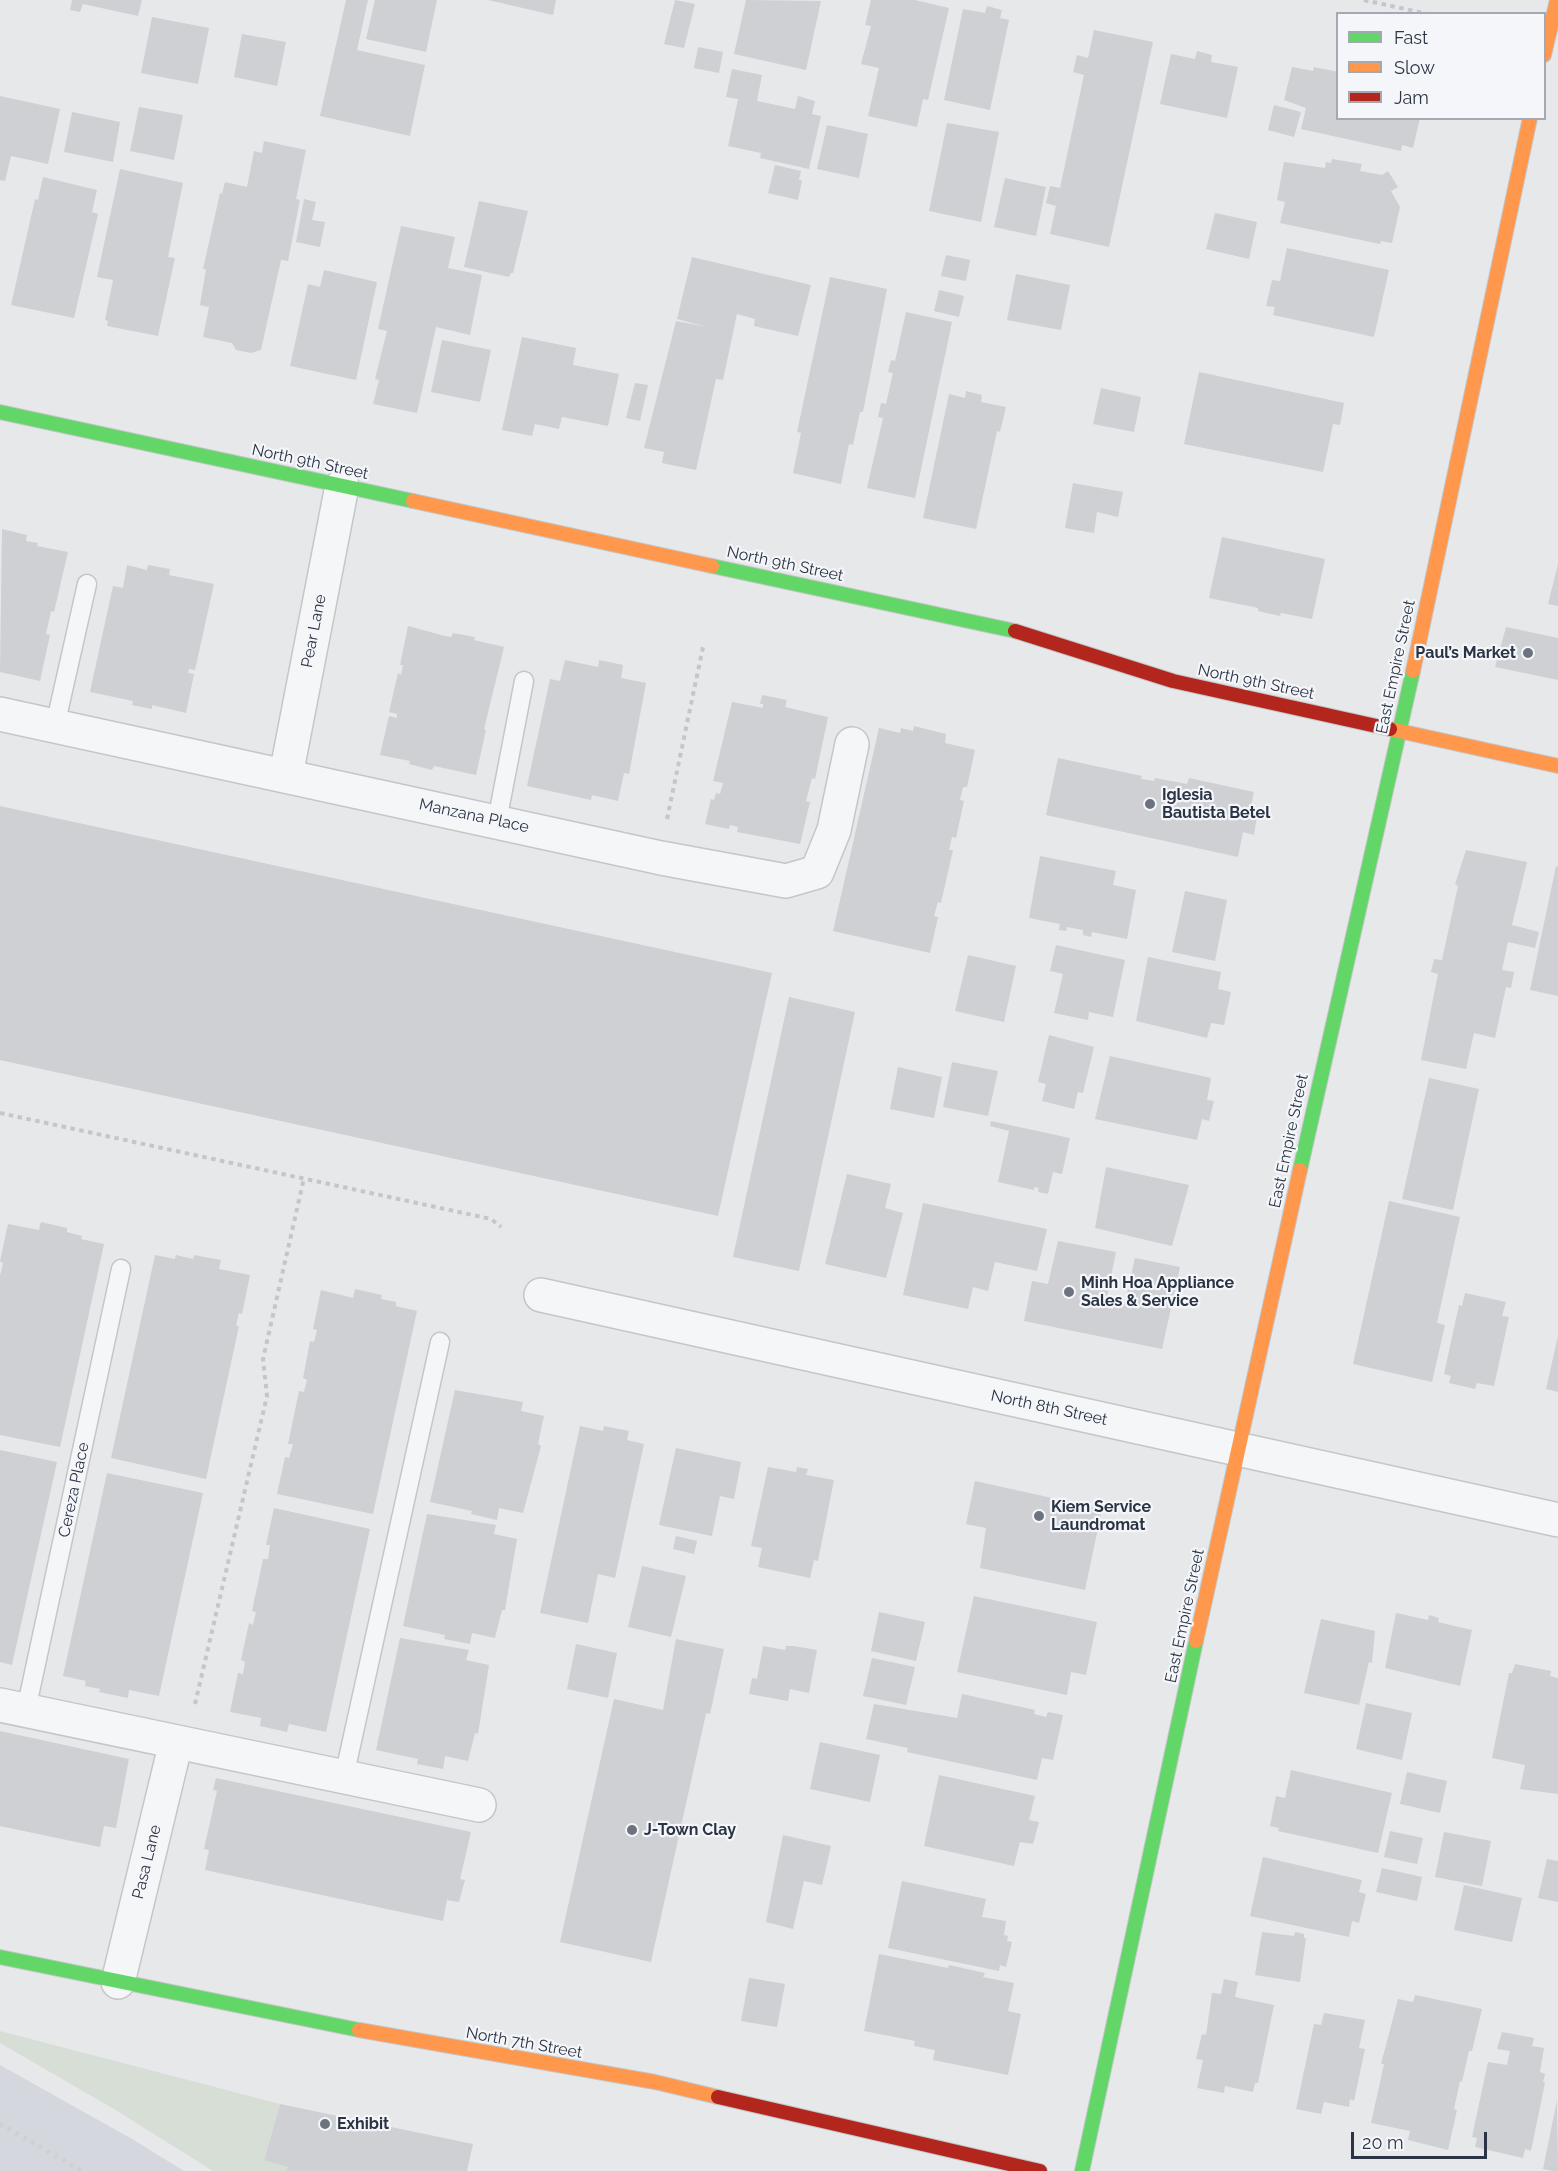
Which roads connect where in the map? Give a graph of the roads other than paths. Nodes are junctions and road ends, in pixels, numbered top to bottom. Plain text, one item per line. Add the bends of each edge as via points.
1 (1557, 0) edge
2 (1546, 50) edge
3 (1530, 120) edge
4 (0, 412) edge
5 (342, 486) junction
6 (87, 585) dead end
7 (524, 681) dead end
8 (0, 714) edge
9 (55, 726) junction
10 (1400, 731) junction
11 (852, 744) dead end
12 (1558, 766) edge
13 (286, 776) junction
14 (497, 821) junction
15 (121, 1269) dead end
16 (541, 1295) dead end
17 (440, 1342) dead end
18 (1238, 1449) junction
19 (1558, 1520) edge
20 (13, 1708) edge
21 (176, 1742) junction
22 (344, 1777) junction
23 (479, 1805) dead end
24 (0, 1957) edge
25 (118, 1982) junction
26 (1040, 2171) edge
27 (1082, 2171) edge

1 - 2 street
3 - 10 street, East Empire Street
4 - 5 street, North 9th Street
5 - 10 street, North 9th Street via 1021,632 1173,681
5 - 13 street, Pear Lane
6 - 9 lane
7 - 14 lane
8 - 9 street, Manzana Place
9 - 13 street, Manzana Place
10 - 12 street, North 9th Street
10 - 18 street, East Empire Street via 1383,791
11 - 14 street, Manzana Place via 834,830 817,872 786,881
13 - 14 street, Manzana Place
15 - 20 lane, Cereza Place
16 - 18 street, North 8th Street
17 - 22 lane
18 - 19 street, North 8th Street
18 - 27 street, East Empire Street
20 - 21 street, Cereza Place
21 - 22 street, Cereza Place
21 - 25 street, Pasa Lane
22 - 23 street, Cereza Place
24 - 25 street, North 7th Street
25 - 26 street, North 7th Street via 396,2038 655,2082

